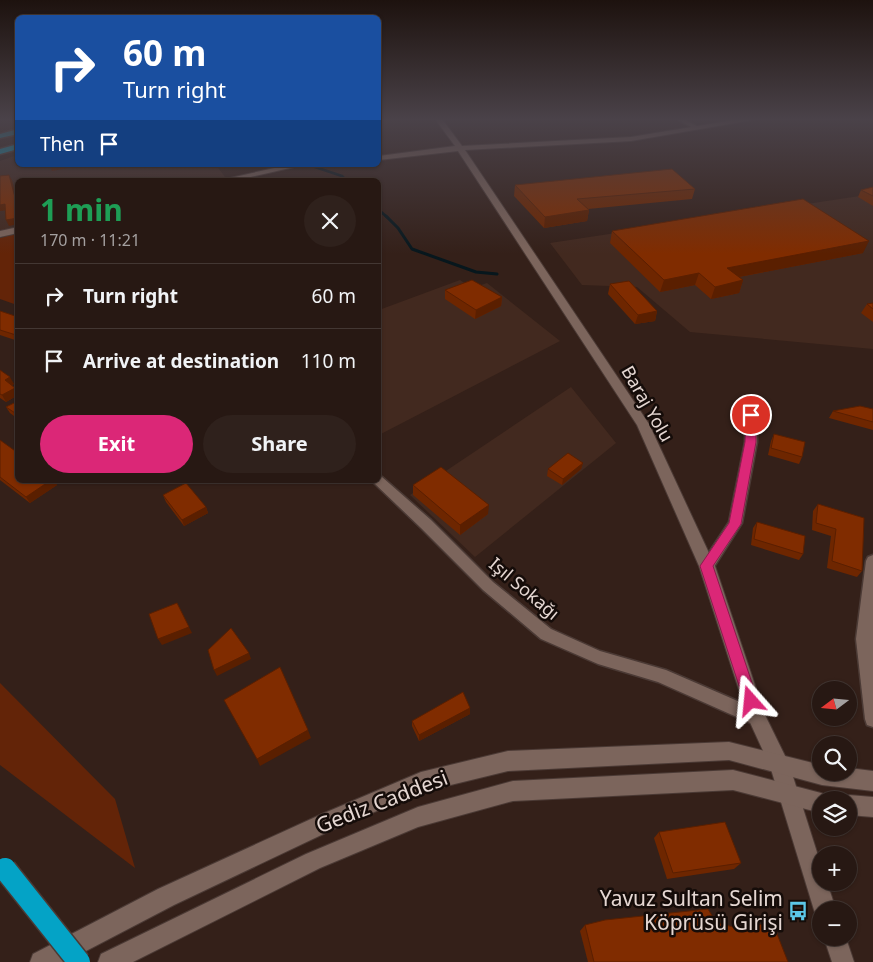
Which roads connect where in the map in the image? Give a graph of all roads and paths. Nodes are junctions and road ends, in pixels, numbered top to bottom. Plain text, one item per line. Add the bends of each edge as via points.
1 (471, 164) edge
2 (289, 167) edge
3 (235, 178) edge
4 (15, 231) edge
5 (0, 234) edge
6 (751, 415) dead end
7 (381, 483) edge
8 (873, 561) edge
9 (707, 566) junction
10 (757, 718) junction
11 (873, 719) edge
12 (779, 764) junction
13 (873, 781) edge
14 (787, 795) junction
15 (812, 801) edge
16 (857, 806) edge
17 (873, 807) edge
18 (3, 866) edge
19 (822, 901) edge
20 (838, 946) edge
21 (41, 962) edge
22 (79, 962) edge
23 (109, 962) edge
24 (843, 962) edge

1 - 9 street, Baraj Yolu via 643,424
2 - 3 street
4 - 5 street
6 - 9 street via 751,442 735,524
7 - 10 street, Işıl Sokağı via 488,586 546,634 598,657 660,675
8 - 11 street via 864,639
9 - 10 street, Baraj Yolu
10 - 12 street, Baraj Yolu
12 - 13 street, Gediz Caddesi via 822,775
12 - 14 street, Baraj Yolu
12 - 21 street, Gediz Caddesi via 729,751 508,761 421,782 329,821 166,898
14 - 15 street
14 - 19 main road
14 - 23 main road, Gediz Caddesi via 733,780 513,790 418,817 322,857
16 - 17 street
18 - 22 highway, bridge
20 - 24 street

